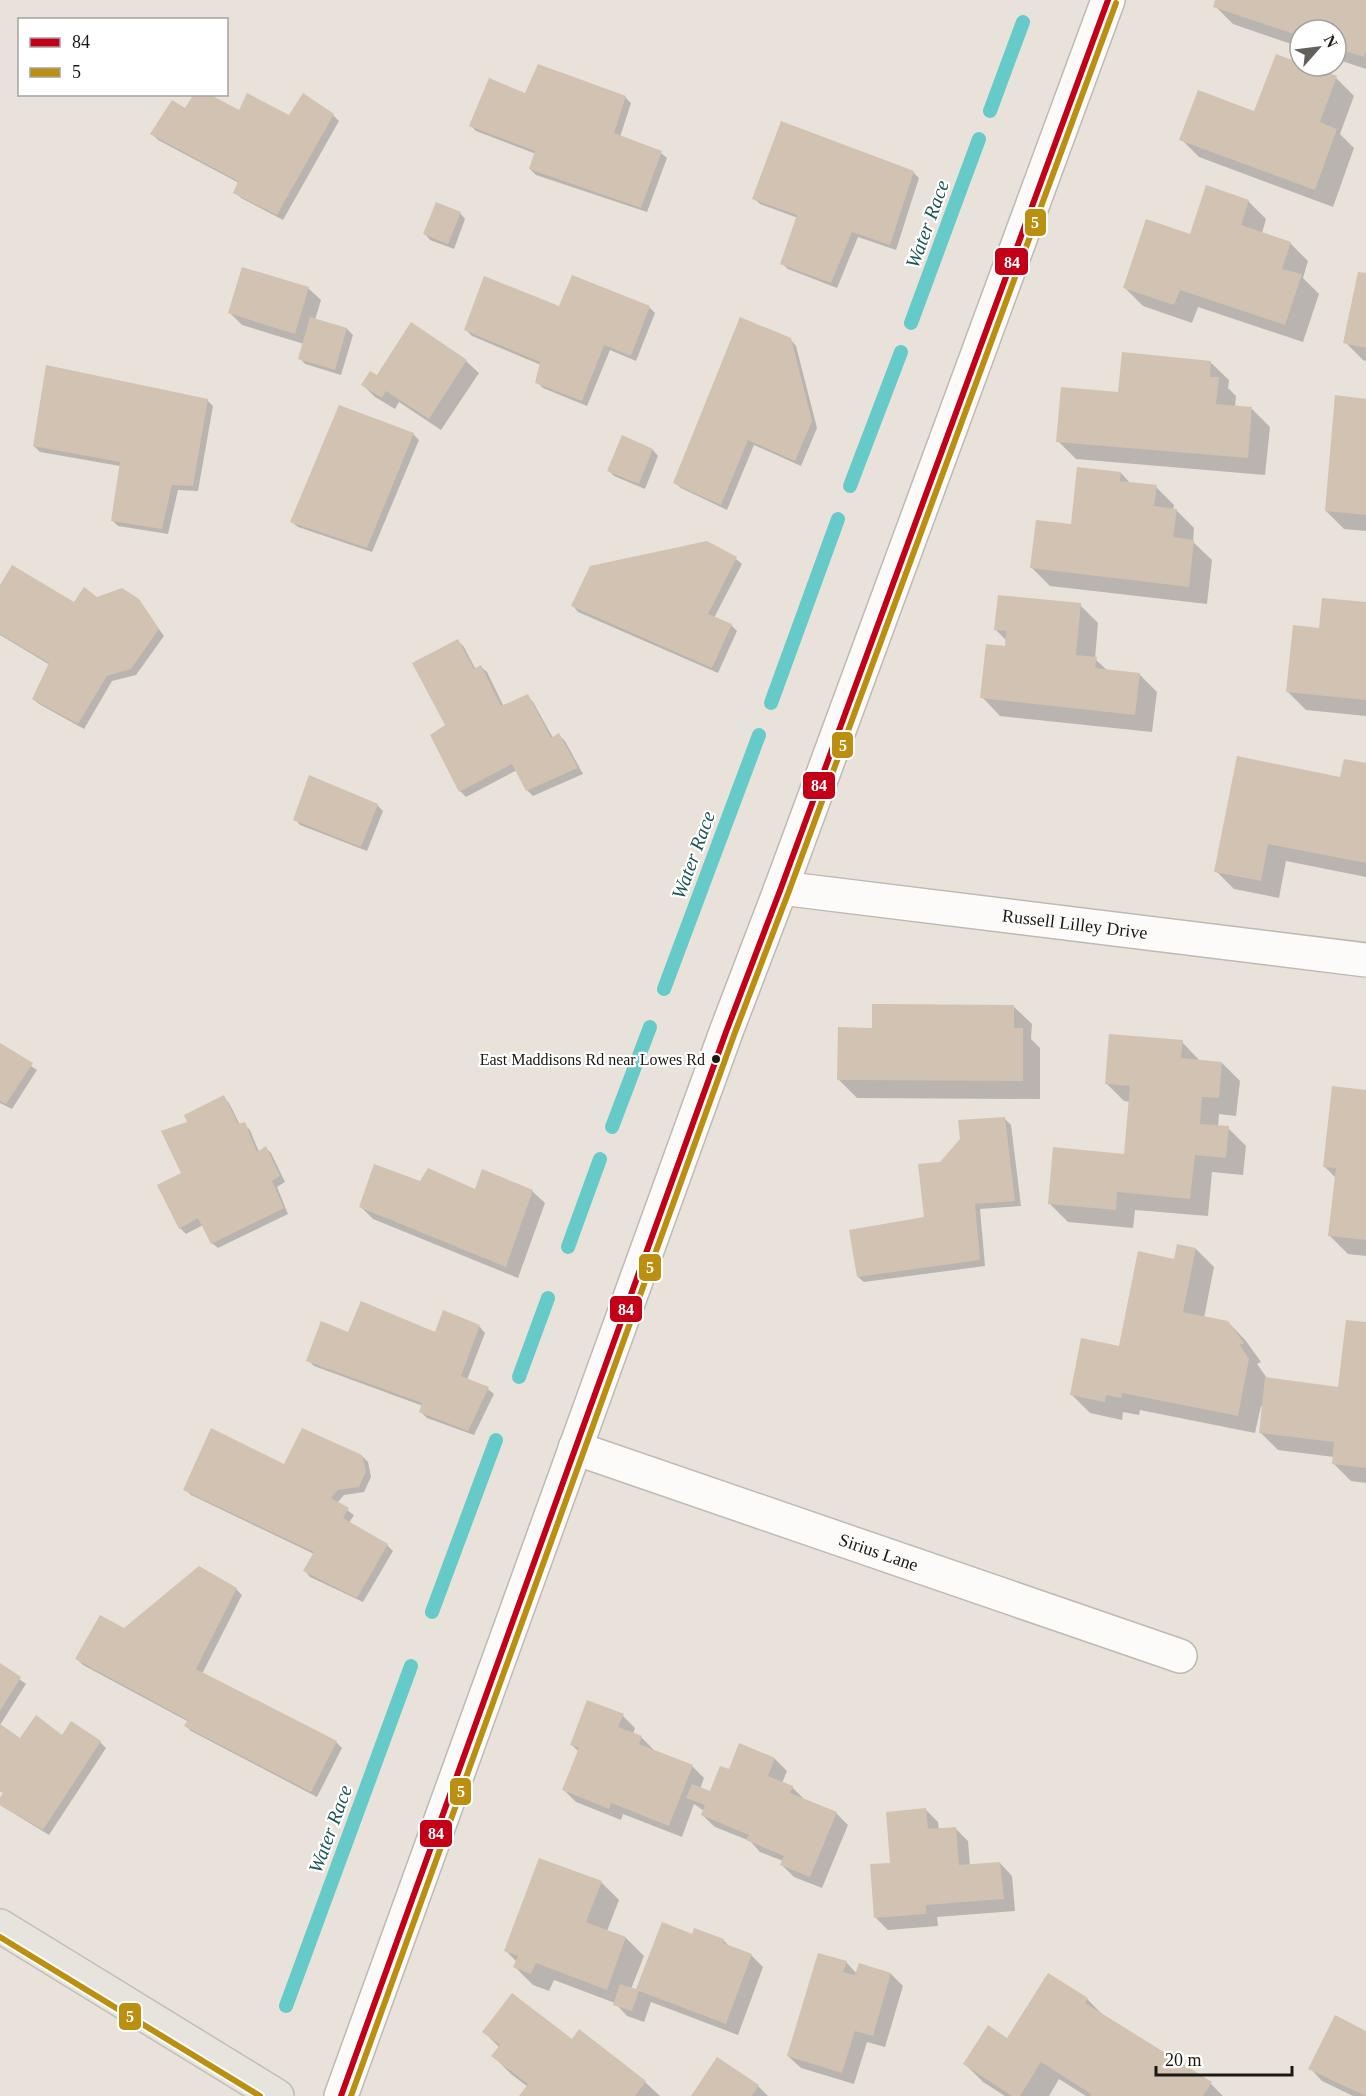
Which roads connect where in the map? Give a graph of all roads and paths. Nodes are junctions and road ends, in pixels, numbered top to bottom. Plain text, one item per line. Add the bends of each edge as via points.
1 (1108, 0) edge
2 (781, 888) junction
3 (1366, 960) edge
4 (576, 1448) junction
5 (1180, 1656) dead end
6 (0, 1926) edge
7 (277, 2096) edge
8 (341, 2096) edge

1 - 2 street
2 - 3 street, Russell Lilley Drive
2 - 4 street
4 - 5 street, Sirius Lane
4 - 8 street
6 - 7 main road

